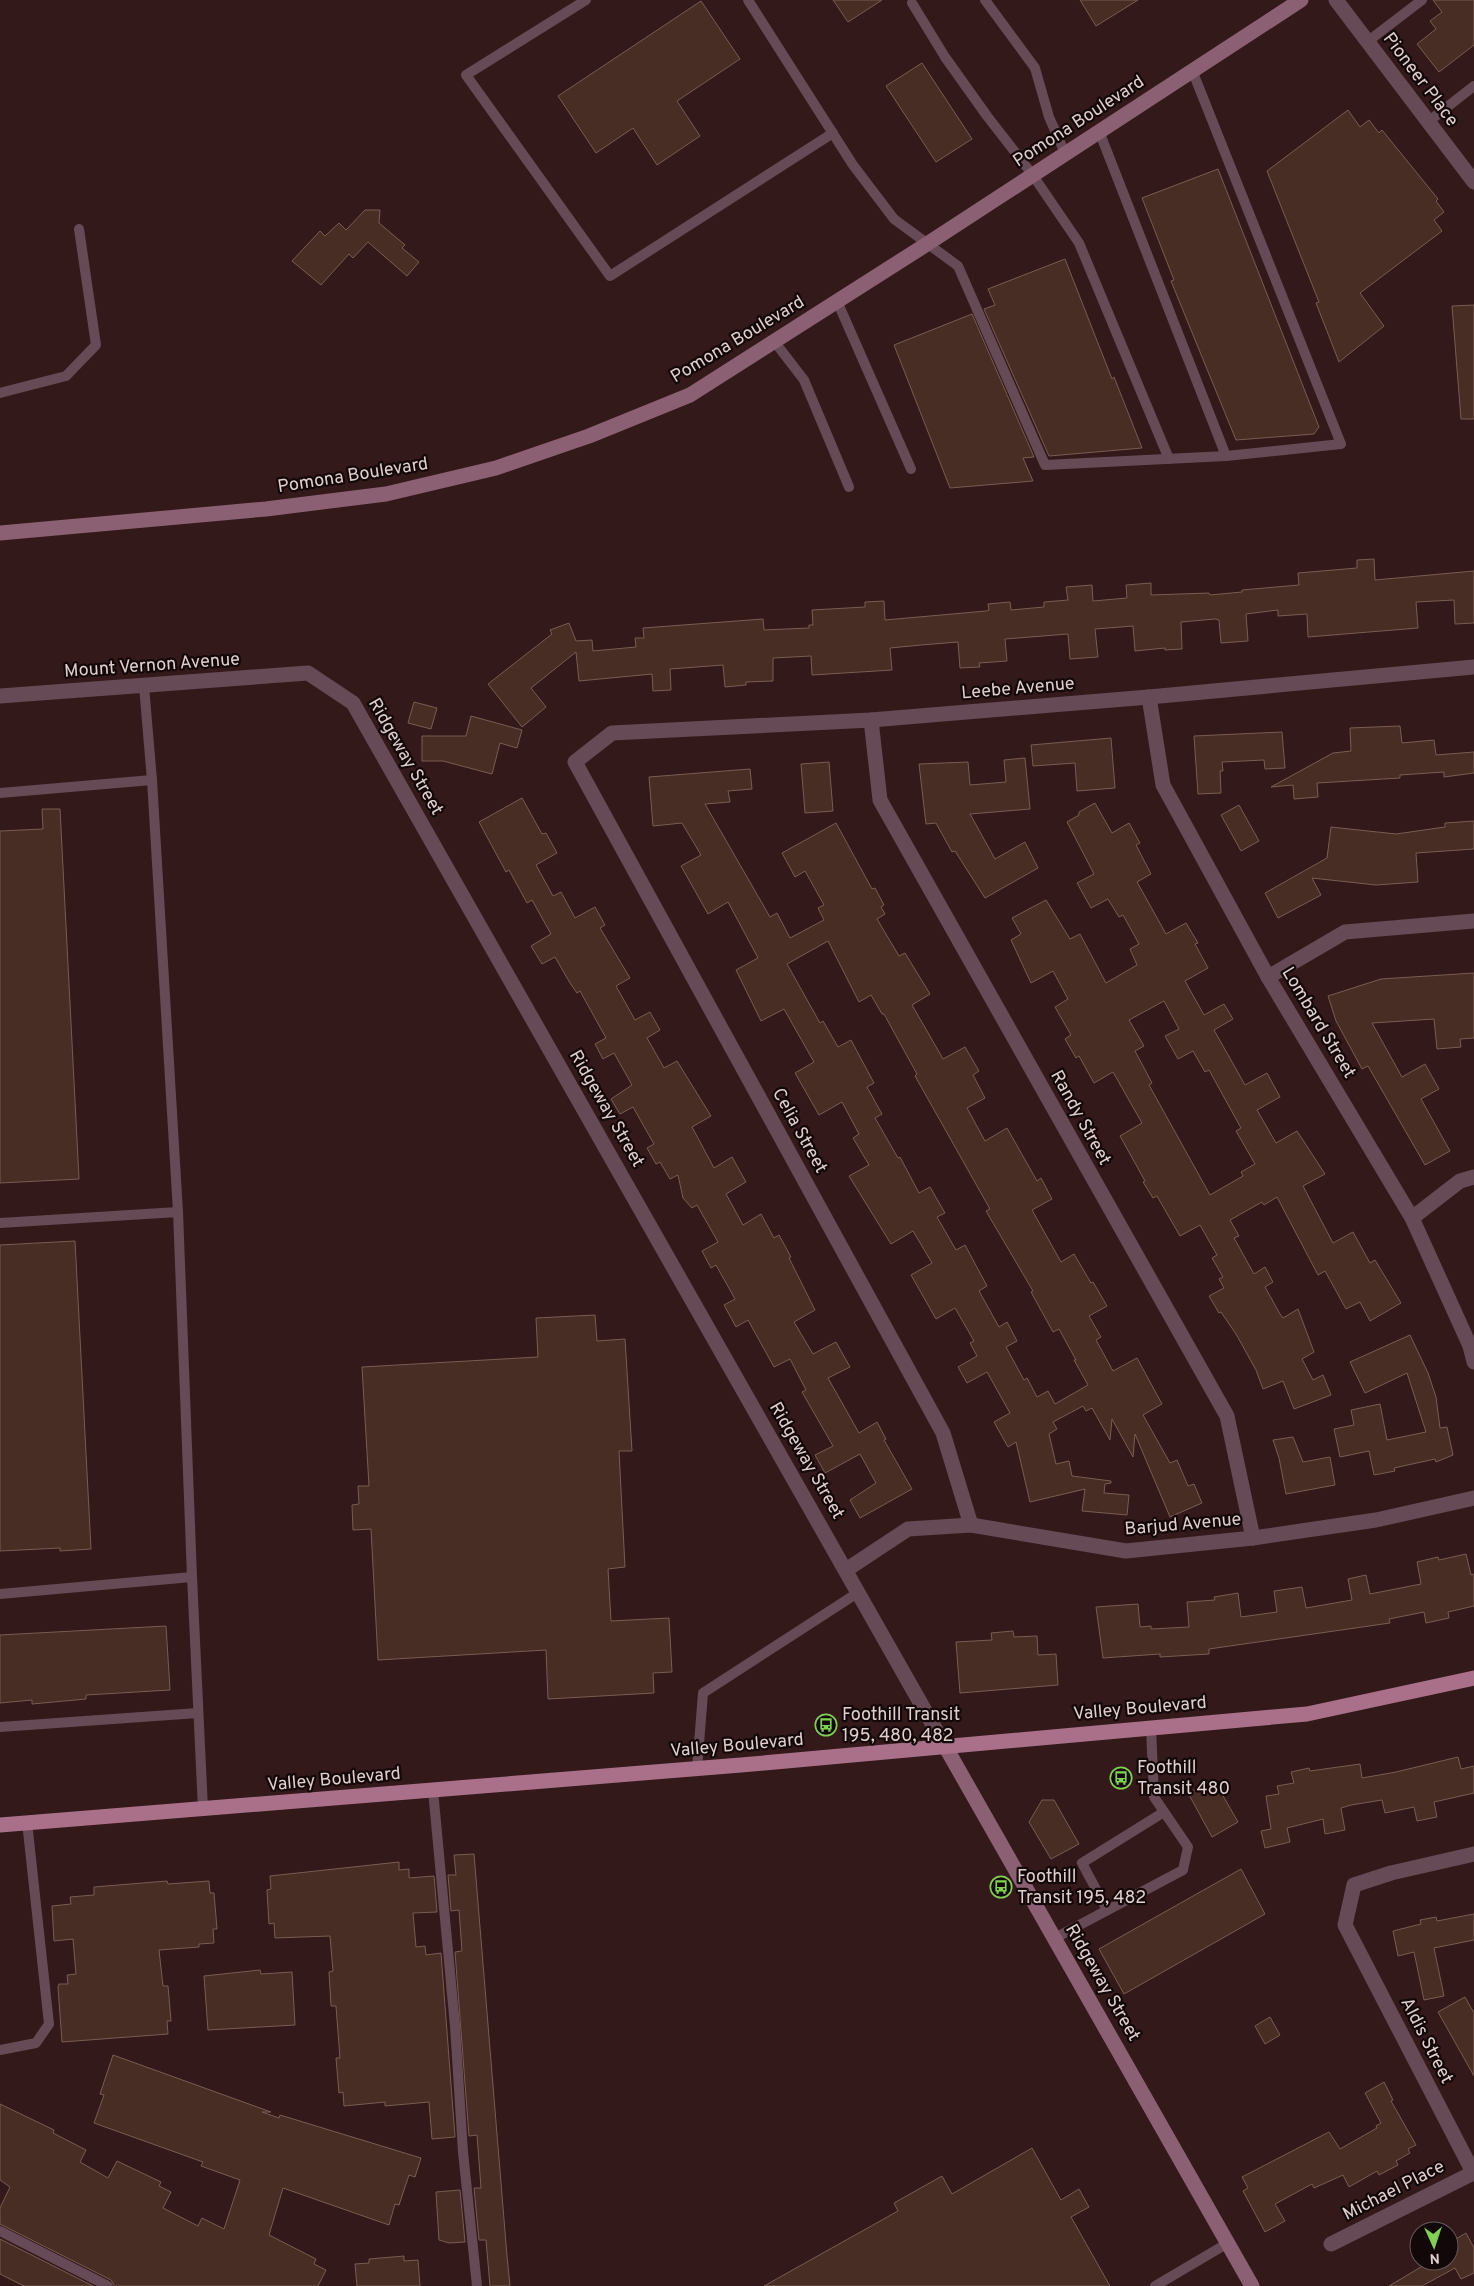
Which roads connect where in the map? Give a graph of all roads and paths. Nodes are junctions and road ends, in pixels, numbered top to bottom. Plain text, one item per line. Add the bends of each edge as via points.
1 (586, 0) edge
2 (748, 0) edge
3 (985, 0) edge
4 (1301, 0) edge
5 (1336, 0) edge
6 (1422, 0) edge
7 (912, 3) dead end
8 (1367, 42) junction
9 (1192, 70) junction
10 (1474, 86) edge
11 (1428, 122) junction
12 (1099, 131) junction
13 (833, 133) junction
14 (1065, 153) junction
15 (1032, 174) junction
16 (1474, 182) edge
17 (79, 229) dead end
18 (927, 244) junction
19 (837, 301) junction
20 (774, 341) junction
21 (0, 393) edge
22 (1226, 456) junction
23 (1169, 459) junction
24 (912, 469) dead end
25 (848, 486) dead end
26 (0, 533) edge
27 (1474, 667) edge
28 (308, 673) joint
29 (144, 686) junction
30 (0, 696) edge
31 (1149, 697) junction
32 (871, 720) junction
33 (575, 762) joint
34 (152, 780) junction
35 (0, 792) edge
36 (1474, 921) edge
37 (1268, 977) junction
38 (1474, 1177) edge
39 (178, 1212) junction
40 (1412, 1218) junction
41 (0, 1223) edge
42 (1474, 1362) edge
43 (1474, 1498) edge
44 (971, 1525) junction
45 (1253, 1538) junction
46 (846, 1570) junction
47 (192, 1577) junction
48 (858, 1592) junction
49 (0, 1594) edge
50 (1474, 1678) edge
51 (198, 1713) junction
52 (0, 1727) edge
53 (1151, 1727) junction
54 (945, 1746) junction
55 (697, 1769) junction
56 (433, 1790) junction
57 (203, 1809) junction
58 (1164, 1812) junction
59 (27, 1822) junction
60 (0, 1825) edge
61 (1474, 1854) edge
62 (1107, 1910) junction
63 (1055, 1938) junction
64 (1, 2052) edge
65 (1473, 2173) edge
66 (0, 2231) edge
67 (1228, 2243) junction
68 (1331, 2244) dead end
69 (108, 2286) edge
70 (477, 2286) edge
71 (1155, 2286) edge
72 (1252, 2286) edge

1 - 13 lane via 466,75 610,276
2 - 13 lane
3 - 14 lane via 1034,68 1049,117
4 - 9 street, Pomona Boulevard
5 - 8 street, Pioneer Place
6 - 8 lane
7 - 15 lane via 945,58
8 - 11 street, Pioneer Place
9 - 12 street, Pomona Boulevard
9 - 22 lane via 1342,444
10 - 11 lane
11 - 16 street, Pioneer Place
12 - 14 street, Pomona Boulevard
12 - 22 lane
13 - 18 lane via 894,219
14 - 15 street, Pomona Boulevard
15 - 18 street, Pomona Boulevard
15 - 23 lane via 1079,243
17 - 21 lane via 96,345 66,376
18 - 19 street, Pomona Boulevard
18 - 23 lane via 958,266 1045,465
19 - 20 street, Pomona Boulevard
19 - 24 lane
20 - 25 lane via 804,380
20 - 26 street, Pomona Boulevard via 690,395 589,436 496,468 386,494 266,509
22 - 23 lane
27 - 31 street, Leebe Avenue
28 - 29 street, Mount Vernon Avenue
28 - 46 street, Ridgeway Street via 353,703
29 - 30 street, Mount Vernon Avenue
29 - 34 lane
31 - 32 street, Leebe Avenue
31 - 37 street, Lombard Street via 1164,785
32 - 33 street, Leebe Avenue via 612,733
32 - 45 street, Randy Street via 880,800 1227,1416
33 - 44 street, Celia Street via 943,1433
34 - 35 lane
34 - 39 lane
36 - 37 street via 1345,932
37 - 40 street, Lombard Street
38 - 40 street via 1460,1181
39 - 41 lane
39 - 47 lane
40 - 42 street, Lombard Street via 1470,1346
43 - 45 street, Barjud Avenue via 1376,1520
44 - 45 street, Barjud Avenue via 1126,1551
44 - 46 street, Barjud Avenue via 908,1529
46 - 48 street, Ridgeway Street
47 - 49 lane
47 - 51 lane
48 - 54 street, Ridgeway Street
48 - 55 lane via 703,1693
50 - 53 main road, Valley Boulevard via 1307,1714
51 - 52 lane
51 - 57 lane
53 - 54 main road, Valley Boulevard
53 - 58 lane via 1154,1797
54 - 55 main road, Valley Boulevard
54 - 63 street, Ridgeway Street
55 - 56 main road, Valley Boulevard
56 - 57 main road, Valley Boulevard
56 - 70 lane
57 - 59 main road, Valley Boulevard
58 - 62 lane via 1082,1863
58 - 62 lane via 1188,1847 1182,1870
59 - 60 main road, Valley Boulevard
59 - 64 lane via 49,2024 36,2042
61 - 65 street, Aldis Street via 1354,1885 1345,1924
62 - 63 lane
63 - 67 street, Ridgeway Street
65 - 68 street, Michael Place
66 - 69 lane
67 - 71 lane
67 - 72 street, Ridgeway Street

